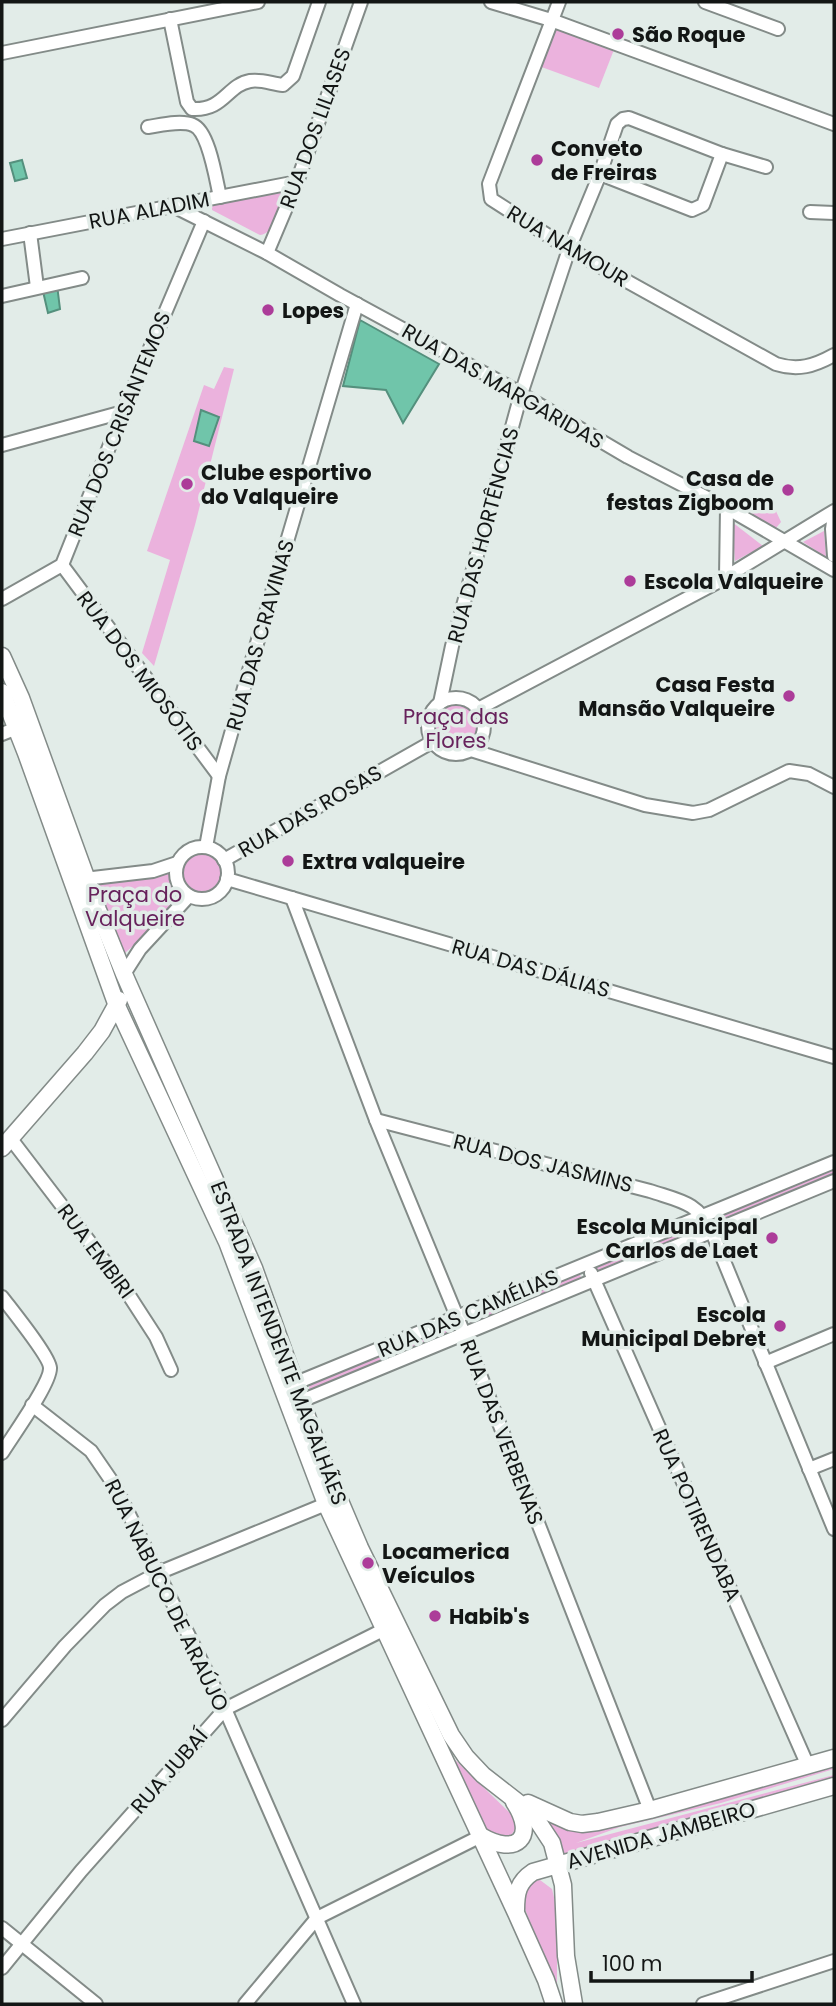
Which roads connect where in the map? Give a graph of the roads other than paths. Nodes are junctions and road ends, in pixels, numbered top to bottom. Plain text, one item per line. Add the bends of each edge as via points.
1 (258, 2) edge
2 (319, 2) edge
3 (361, 2) edge
4 (491, 2) edge
5 (559, 2) edge
6 (705, 2) edge
7 (170, 19) junction
8 (551, 20) junction
9 (778, 29) dead end
10 (2, 53) edge
11 (834, 124) edge
12 (148, 127) dead end
13 (722, 154) junction
14 (766, 167) dead end
15 (600, 174) junction
16 (297, 182) junction
17 (220, 197) junction
18 (171, 205) junction
19 (810, 212) dead end
20 (834, 213) edge
21 (204, 221) junction
22 (30, 233) junction
23 (2, 239) edge
24 (569, 249) junction
25 (267, 253) junction
26 (82, 278) dead end
27 (37, 287) junction
28 (2, 296) edge
29 (357, 304) junction
30 (834, 355) edge
31 (521, 394) junction
32 (123, 412) junction
33 (2, 444) edge
34 (727, 508) junction
35 (834, 513) edge
36 (785, 541) junction
37 (834, 556) edge
38 (62, 565) junction
39 (834, 570) edge
40 (726, 577) junction
41 (2, 599) edge
42 (2, 656) edge
43 (2, 692) edge
44 (440, 703) junction
45 (478, 709) junction
46 (9, 731) edge
47 (432, 742) junction
48 (471, 750) junction
49 (219, 776) junction
50 (834, 787) edge
51 (206, 847) junction
52 (224, 860) junction
53 (177, 863) junction
54 (227, 879) junction
55 (87, 880) junction
56 (75, 894) junction
57 (189, 896) junction
58 (292, 898) junction
59 (124, 974) junction
60 (117, 1006) junction
61 (834, 1057) edge
62 (376, 1120) junction
63 (6, 1144) edge
64 (834, 1162) edge
65 (834, 1181) edge
66 (705, 1216) junction
67 (712, 1231) junction
68 (586, 1263) junction
69 (593, 1280) junction
70 (2, 1297) edge
71 (457, 1318) junction
72 (834, 1334) edge
73 (464, 1336) junction
74 (765, 1363) junction
75 (171, 1370) dead end
76 (296, 1383) junction
77 (301, 1401) junction
78 (32, 1405) junction
79 (2, 1452) edge
80 (834, 1459) edge
81 (809, 1469) junction
82 (326, 1504) junction
83 (834, 1530) edge
84 (158, 1573) junction
85 (383, 1630) junction
86 (225, 1709) junction
87 (2, 1720) edge
88 (834, 1758) edge
89 (808, 1766) junction
90 (834, 1786) edge
91 (507, 1792) junction
92 (650, 1810) junction
93 (481, 1836) junction
94 (559, 1863) junction
95 (516, 1913) junction
96 (317, 1918) junction
97 (2, 1928) edge
98 (22, 1944) junction
99 (834, 1961) edge
100 (2, 1968) edge
101 (96, 2004) edge
102 (245, 2004) edge
103 (354, 2004) edge
104 (554, 2004) edge
105 (574, 2004) edge
106 (702, 2004) edge

1 - 7 street
2 - 7 street via 289,82 243,83 217,105 197,110 187,102
3 - 16 street, RUA DOS LILASES
4 - 8 street
5 - 8 street, RUA NAMOUR
6 - 9 street
7 - 10 street
8 - 11 street
8 - 24 street, RUA NAMOUR via 488,191 498,204
12 - 17 street via 195,125 204,135
13 - 14 street
13 - 15 street via 698,209
13 - 15 street, RUA DAS HORTÊNCIAS via 623,118
15 - 24 street, RUA DAS HORTÊNCIAS
16 - 17 street, RUA ALADIM
16 - 25 street, RUA DOS LILASES
17 - 18 street, RUA ALADIM
18 - 21 street, RUA DAS MARGARIDAS
18 - 22 street, RUA ALADIM
19 - 20 street
21 - 25 street, RUA DAS MARGARIDAS
21 - 32 street, RUA DOS CRISÂNTEMOS
22 - 23 street, RUA ALADIM
22 - 27 street
24 - 30 street, RUA NAMOUR via 776,364 804,368
24 - 31 street, RUA DAS HORTÊNCIAS
25 - 29 street, RUA DAS MARGARIDAS
26 - 27 street
27 - 28 street
29 - 31 street, RUA DAS MARGARIDAS
29 - 49 street, RUA DAS CRAVINAS
31 - 34 street, RUA DAS MARGARIDAS
31 - 44 street, RUA DAS HORTÊNCIAS
32 - 33 street
32 - 38 street, RUA DOS CRISÂNTEMOS
34 - 36 street, RUA DAS MARGARIDAS
34 - 40 street
35 - 36 street
35 - 37 street
36 - 39 street, RUA DAS MARGARIDAS
36 - 40 street
38 - 41 street
38 - 49 street, RUA DOS MIOSÓTIS
40 - 45 street
42 - 55 main road, ESTRADA INTENDENTE MAGALHÃES
43 - 46 main road, ESTRADA INTENDENTE MAGALHÃES
44 - 45 street via 460,699
44 - 47 street via 430,716
45 - 48 street via 484,727
46 - 56 main road, ESTRADA INTENDENTE MAGALHÃES
47 - 48 street via 450,754
47 - 52 street, RUA DAS ROSAS
48 - 50 street via 645,805 693,813 709,810 789,771 809,774
49 - 51 street, RUA DAS CRAVINAS
51 - 52 street
51 - 53 street via 186,852
52 - 54 street
53 - 55 street
53 - 57 street via 178,885
54 - 57 street via 221,891 209,899
54 - 58 street, RUA DAS DÁLIAS
55 - 56 street
55 - 59 main road, ESTRADA INTENDENTE MAGALHÃES
56 - 60 main road, ESTRADA INTENDENTE MAGALHÃES
57 - 59 street via 140,949
58 - 61 street, RUA DAS DÁLIAS
58 - 62 street, RUA DAS VERBENAS
59 - 60 main road
59 - 76 main road, ESTRADA INTENDENTE MAGALHÃES via 235,1224
60 - 63 main road via 85,1053
60 - 82 main road, ESTRADA INTENDENTE MAGALHÃES via 227,1242
62 - 66 street, RUA DOS JASMINS via 650,1191 688,1203
62 - 71 street, RUA DAS VERBENAS
63 - 75 street, RUA EMBIRI via 121,1283
64 - 66 street, RUA DAS CAMÉLIAS
65 - 67 street, RUA DAS CAMÉLIAS
66 - 67 street
66 - 68 street, RUA DAS CAMÉLIAS
67 - 69 street, RUA DAS CAMÉLIAS
67 - 74 street
68 - 69 street, RUA POTIRENDABA
68 - 71 street, RUA DAS CAMÉLIAS
69 - 73 street, RUA DAS CAMÉLIAS
69 - 89 street, RUA POTIRENDABA
70 - 78 street via 50,1365
71 - 73 street, RUA DAS VERBENAS
71 - 76 street, RUA DAS CAMÉLIAS
72 - 74 street
73 - 77 street, RUA DAS CAMÉLIAS
73 - 92 street, RUA DAS VERBENAS
74 - 81 street
76 - 77 main road, ESTRADA INTENDENTE MAGALHÃES
77 - 91 main road, ESTRADA INTENDENTE MAGALHÃES via 360,1548 451,1735 483,1775
78 - 79 street
78 - 84 street, RUA NABUCO DE ARAÚJO via 102,1463
80 - 81 street
81 - 83 street
82 - 84 street
82 - 85 main road, ESTRADA INTENDENTE MAGALHÃES
84 - 86 street, RUA NABUCO DE ARAÚJO
84 - 87 street via 105,1605
85 - 86 street, RUA JUBAÍ
85 - 93 main road, ESTRADA INTENDENTE MAGALHÃES
86 - 96 street, RUA NABUCO DE ARAÚJO
86 - 98 street, RUA JUBAÍ
88 - 89 main road, AVENIDA JAMBEIRO
89 - 92 main road, AVENIDA JAMBEIRO
90 - 94 main road, AVENIDA JAMBEIRO
91 - 92 main road, AVENIDA JAMBEIRO via 555,1817 582,1824
91 - 93 main road via 523,1817 523,1836 509,1846 500,1846
91 - 94 main road, ESTRADA INTENDENTE MAGALHÃES via 544,1828
93 - 95 main road, ESTRADA INTENDENTE MAGALHÃES
93 - 96 street
94 - 95 main road, AVENIDA JAMBEIRO via 521,1881
94 - 105 main road, ESTRADA INTENDENTE MAGALHÃES
95 - 104 main road, ESTRADA INTENDENTE MAGALHÃES
96 - 102 street
96 - 103 street, RUA NABUCO DE ARAÚJO
97 - 98 street
98 - 100 street, RUA JUBAÍ
98 - 101 street
99 - 106 street

